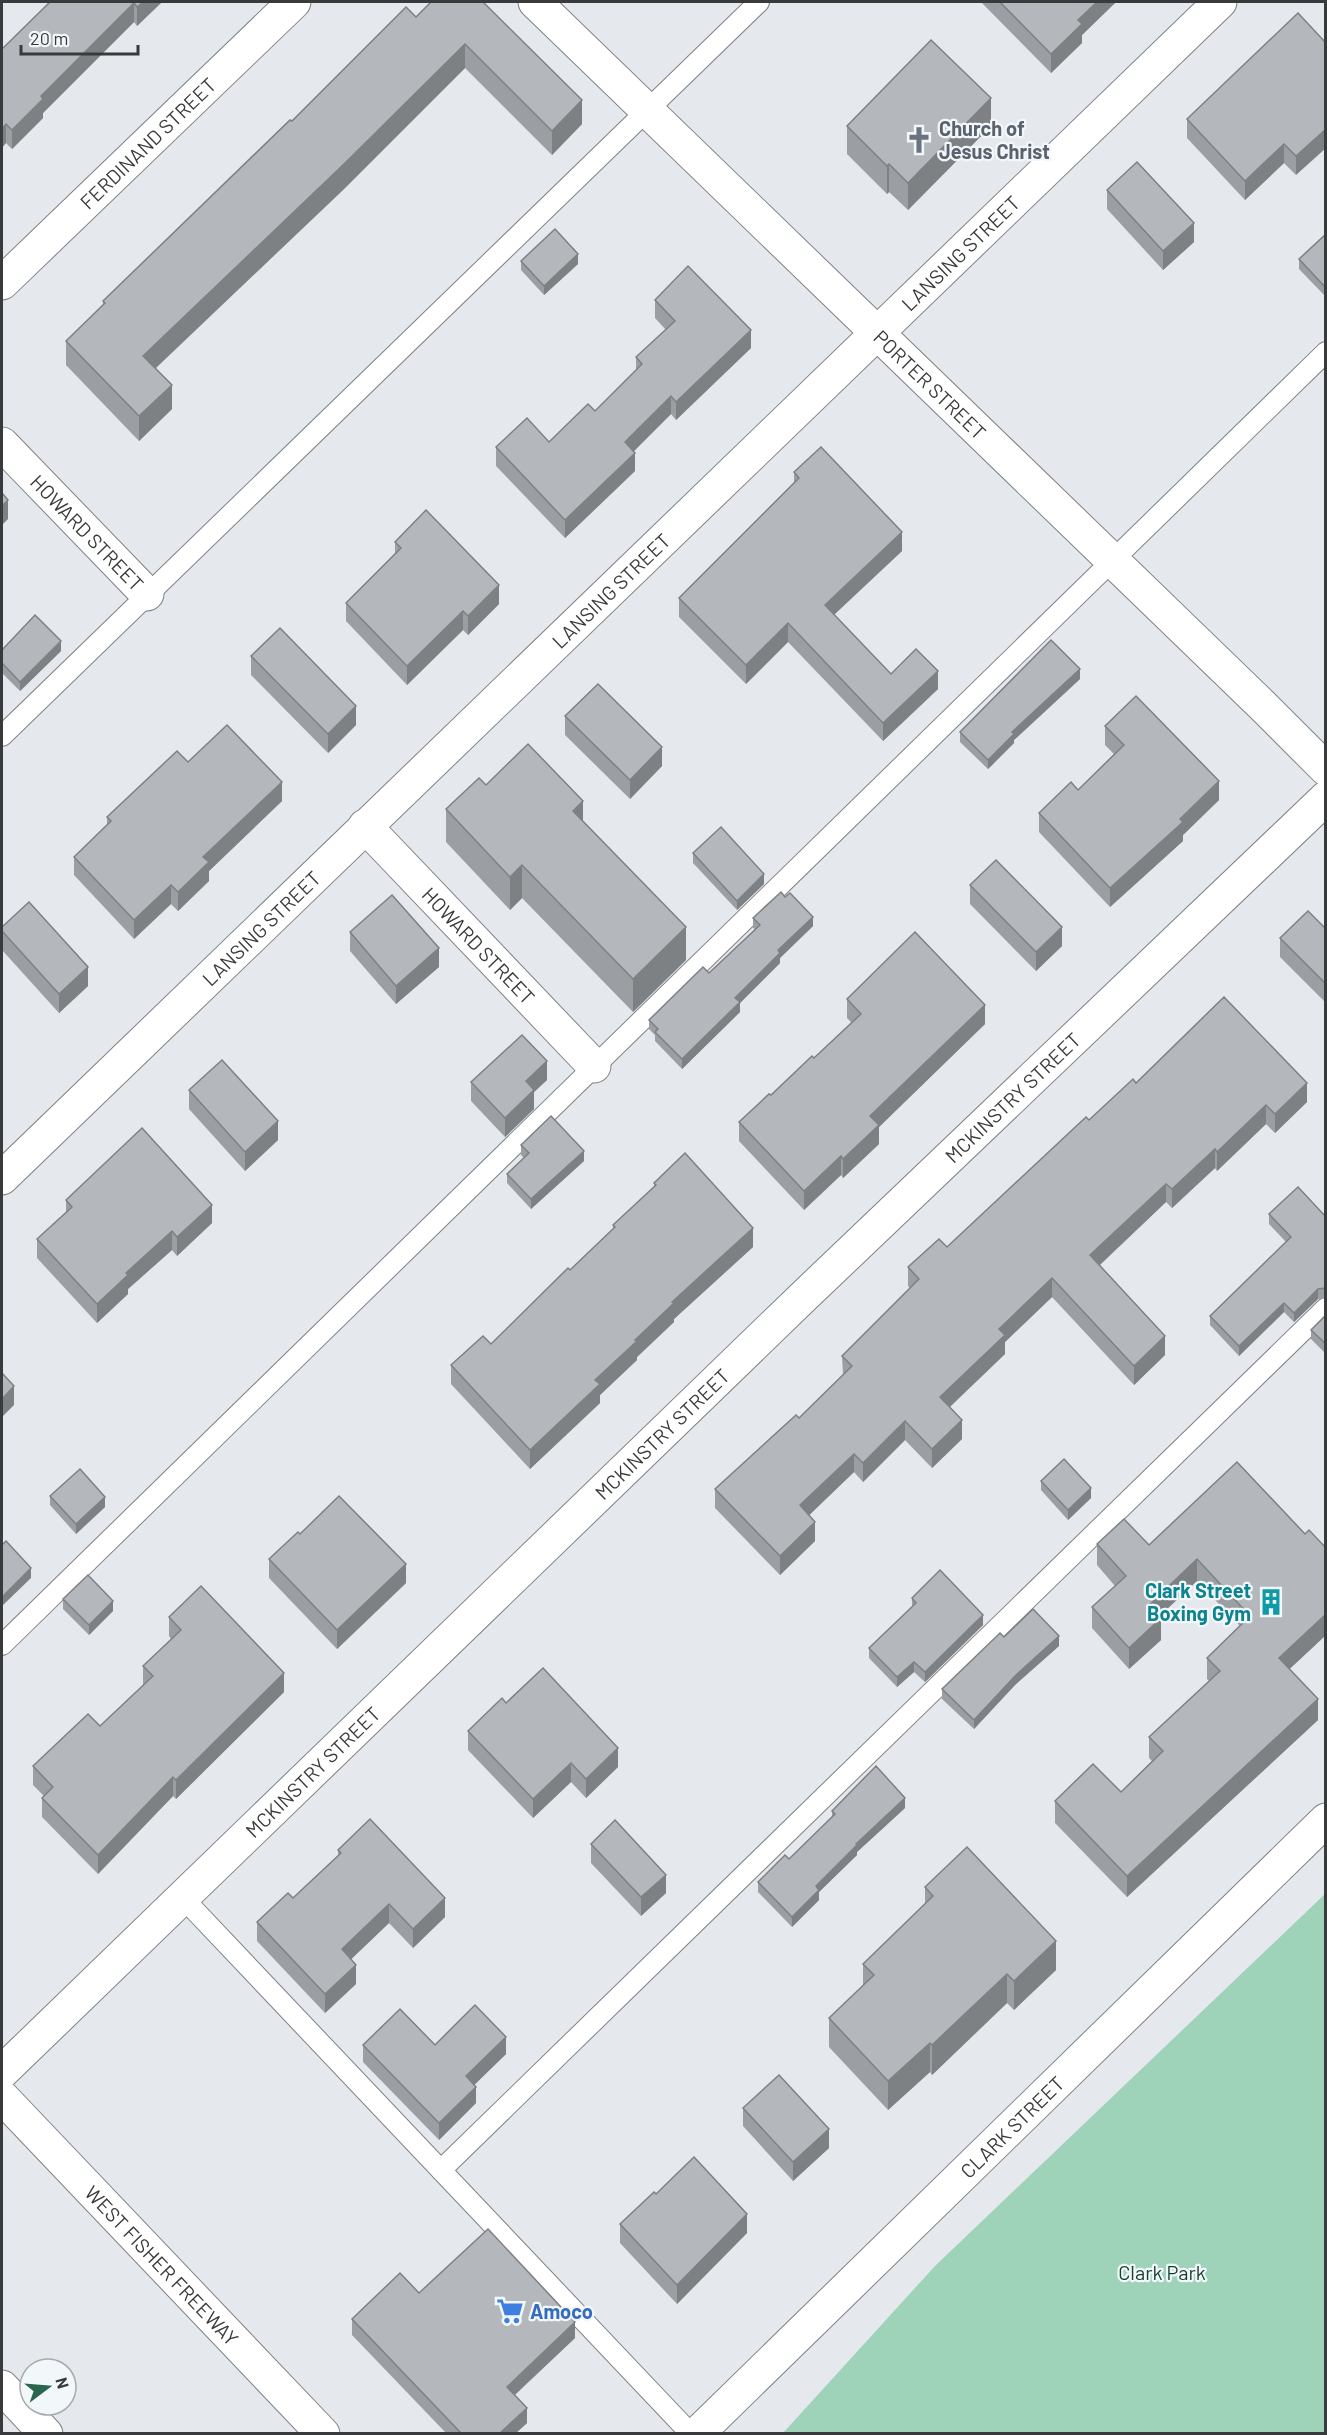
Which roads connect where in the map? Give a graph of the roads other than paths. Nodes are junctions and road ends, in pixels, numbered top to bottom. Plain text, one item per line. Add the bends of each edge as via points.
1 (294, 2) edge
2 (535, 2) edge
3 (759, 2) edge
4 (1220, 2) edge
5 (647, 109) junction
6 (2, 283) edge
7 (878, 332) junction
8 (1326, 352) edge
9 (2, 444) edge
10 (1112, 559) junction
11 (147, 594) junction
12 (2, 736) edge
13 (1326, 769) edge
14 (1326, 798) edge
15 (366, 826) junction
16 (594, 1066) junction
17 (2, 1178) edge
18 (1326, 1308) edge
19 (2, 1645) edge
20 (1326, 1820) edge
21 (182, 1897) junction
22 (2, 2072) edge
23 (2, 2097) edge
24 (441, 2170) junction
25 (2, 2387) edge
26 (46, 2433) edge
27 (323, 2433) edge
28 (691, 2433) edge
29 (697, 2433) edge

1 - 6 main road, FERDINAND STREET
2 - 5 main road, PORTER STREET
3 - 5 lane
4 - 7 main road, LANSING STREET
5 - 7 main road, PORTER STREET
5 - 11 lane
7 - 10 main road, PORTER STREET
7 - 15 main road, LANSING STREET
8 - 10 lane
9 - 11 main road, HOWARD STREET
10 - 13 main road, PORTER STREET
10 - 16 lane
11 - 12 lane
14 - 21 main road, MCKINSTRY STREET
15 - 16 main road, HOWARD STREET
15 - 17 main road, LANSING STREET
16 - 19 lane
18 - 24 lane
20 - 29 main road, CLARK STREET
21 - 22 main road, MCKINSTRY STREET
21 - 24 lane
23 - 27 main road, WEST FISHER FREEWAY
24 - 28 lane
25 - 26 main road

